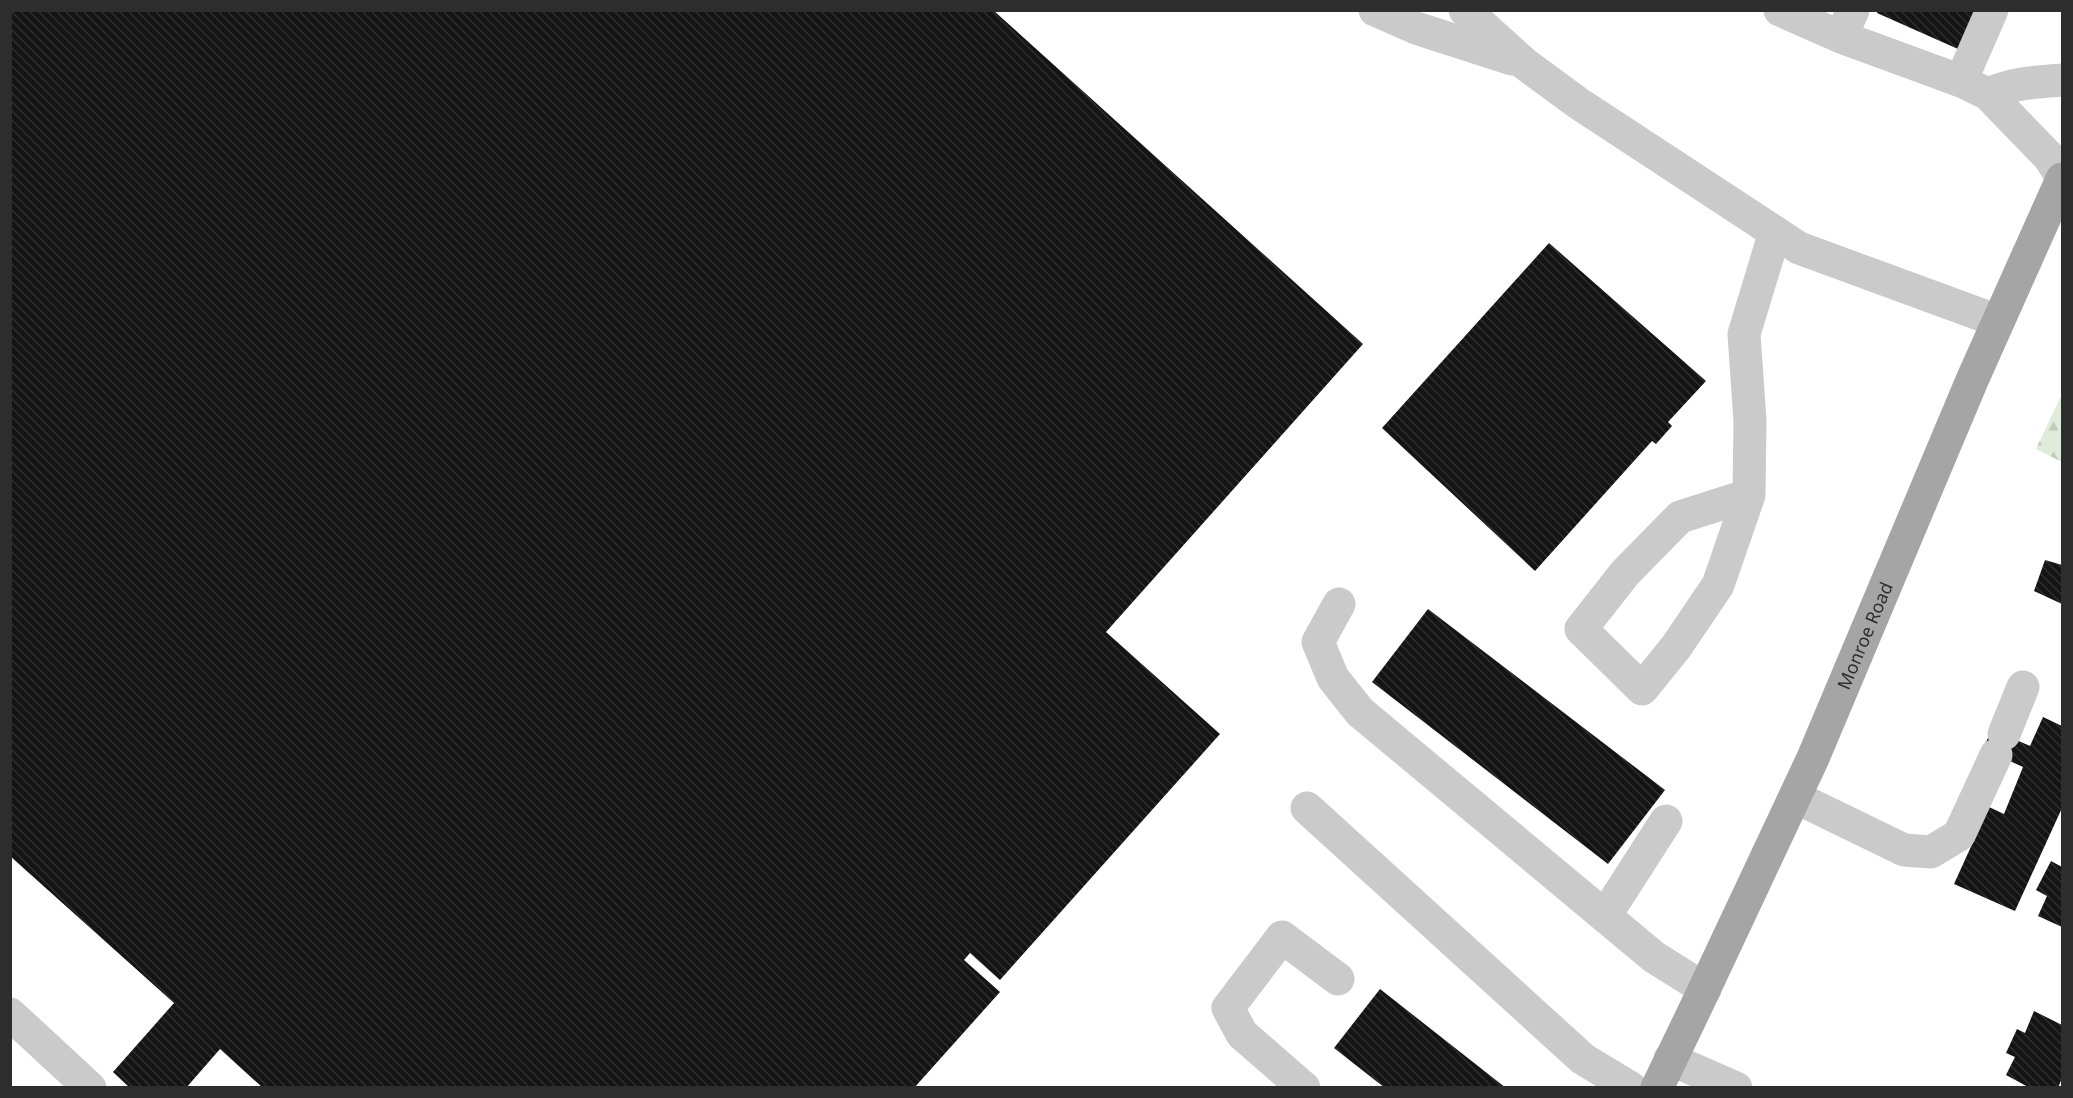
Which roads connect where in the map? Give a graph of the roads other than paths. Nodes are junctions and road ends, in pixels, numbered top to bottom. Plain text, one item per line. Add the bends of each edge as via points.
1 (1375, 10) edge
2 (1465, 10) edge
3 (1780, 10) edge
4 (1992, 10) edge
5 (1847, 24) edge
6 (1526, 64) junction
7 (2062, 80) edge
8 (1975, 88) junction
9 (2062, 178) edge
10 (1775, 232) junction
11 (1998, 321) junction
12 (1749, 495) junction
13 (1339, 604) dead end
14 (2023, 687) dead end
15 (1795, 797) junction
16 (1307, 808) dead end
17 (1666, 821) dead end
18 (1605, 916) junction
19 (1338, 979) dead end
20 (1705, 989) junction
21 (10, 1014) edge
22 (1664, 1073) edge
23 (90, 1088) edge
24 (1304, 1088) edge
25 (1631, 1088) edge
26 (1737, 1088) edge

1 - 6 lane via 1416,28
2 - 6 lane
3 - 5 lane
4 - 8 lane
5 - 8 lane
6 - 10 lane via 1578,103
7 - 8 lane
8 - 9 lane via 2049,157
9 - 11 main road, Monroe Road
10 - 11 lane via 1799,248
10 - 12 lane via 1744,334 1750,421
11 - 15 main road, Monroe Road
12 - 12 lane via 1718,585 1642,689 1581,629 1625,573 1680,517
13 - 18 lane via 1318,642 1333,678 1360,712
14 - 15 lane via 1959,835 1931,852 1904,850
15 - 20 main road, Monroe Road
16 - 25 lane via 1583,1059
17 - 18 lane
18 - 20 lane via 1654,957
19 - 24 lane via 1282,937 1228,1008 1242,1034
20 - 22 main road, Monroe Road
21 - 23 lane
22 - 26 lane

